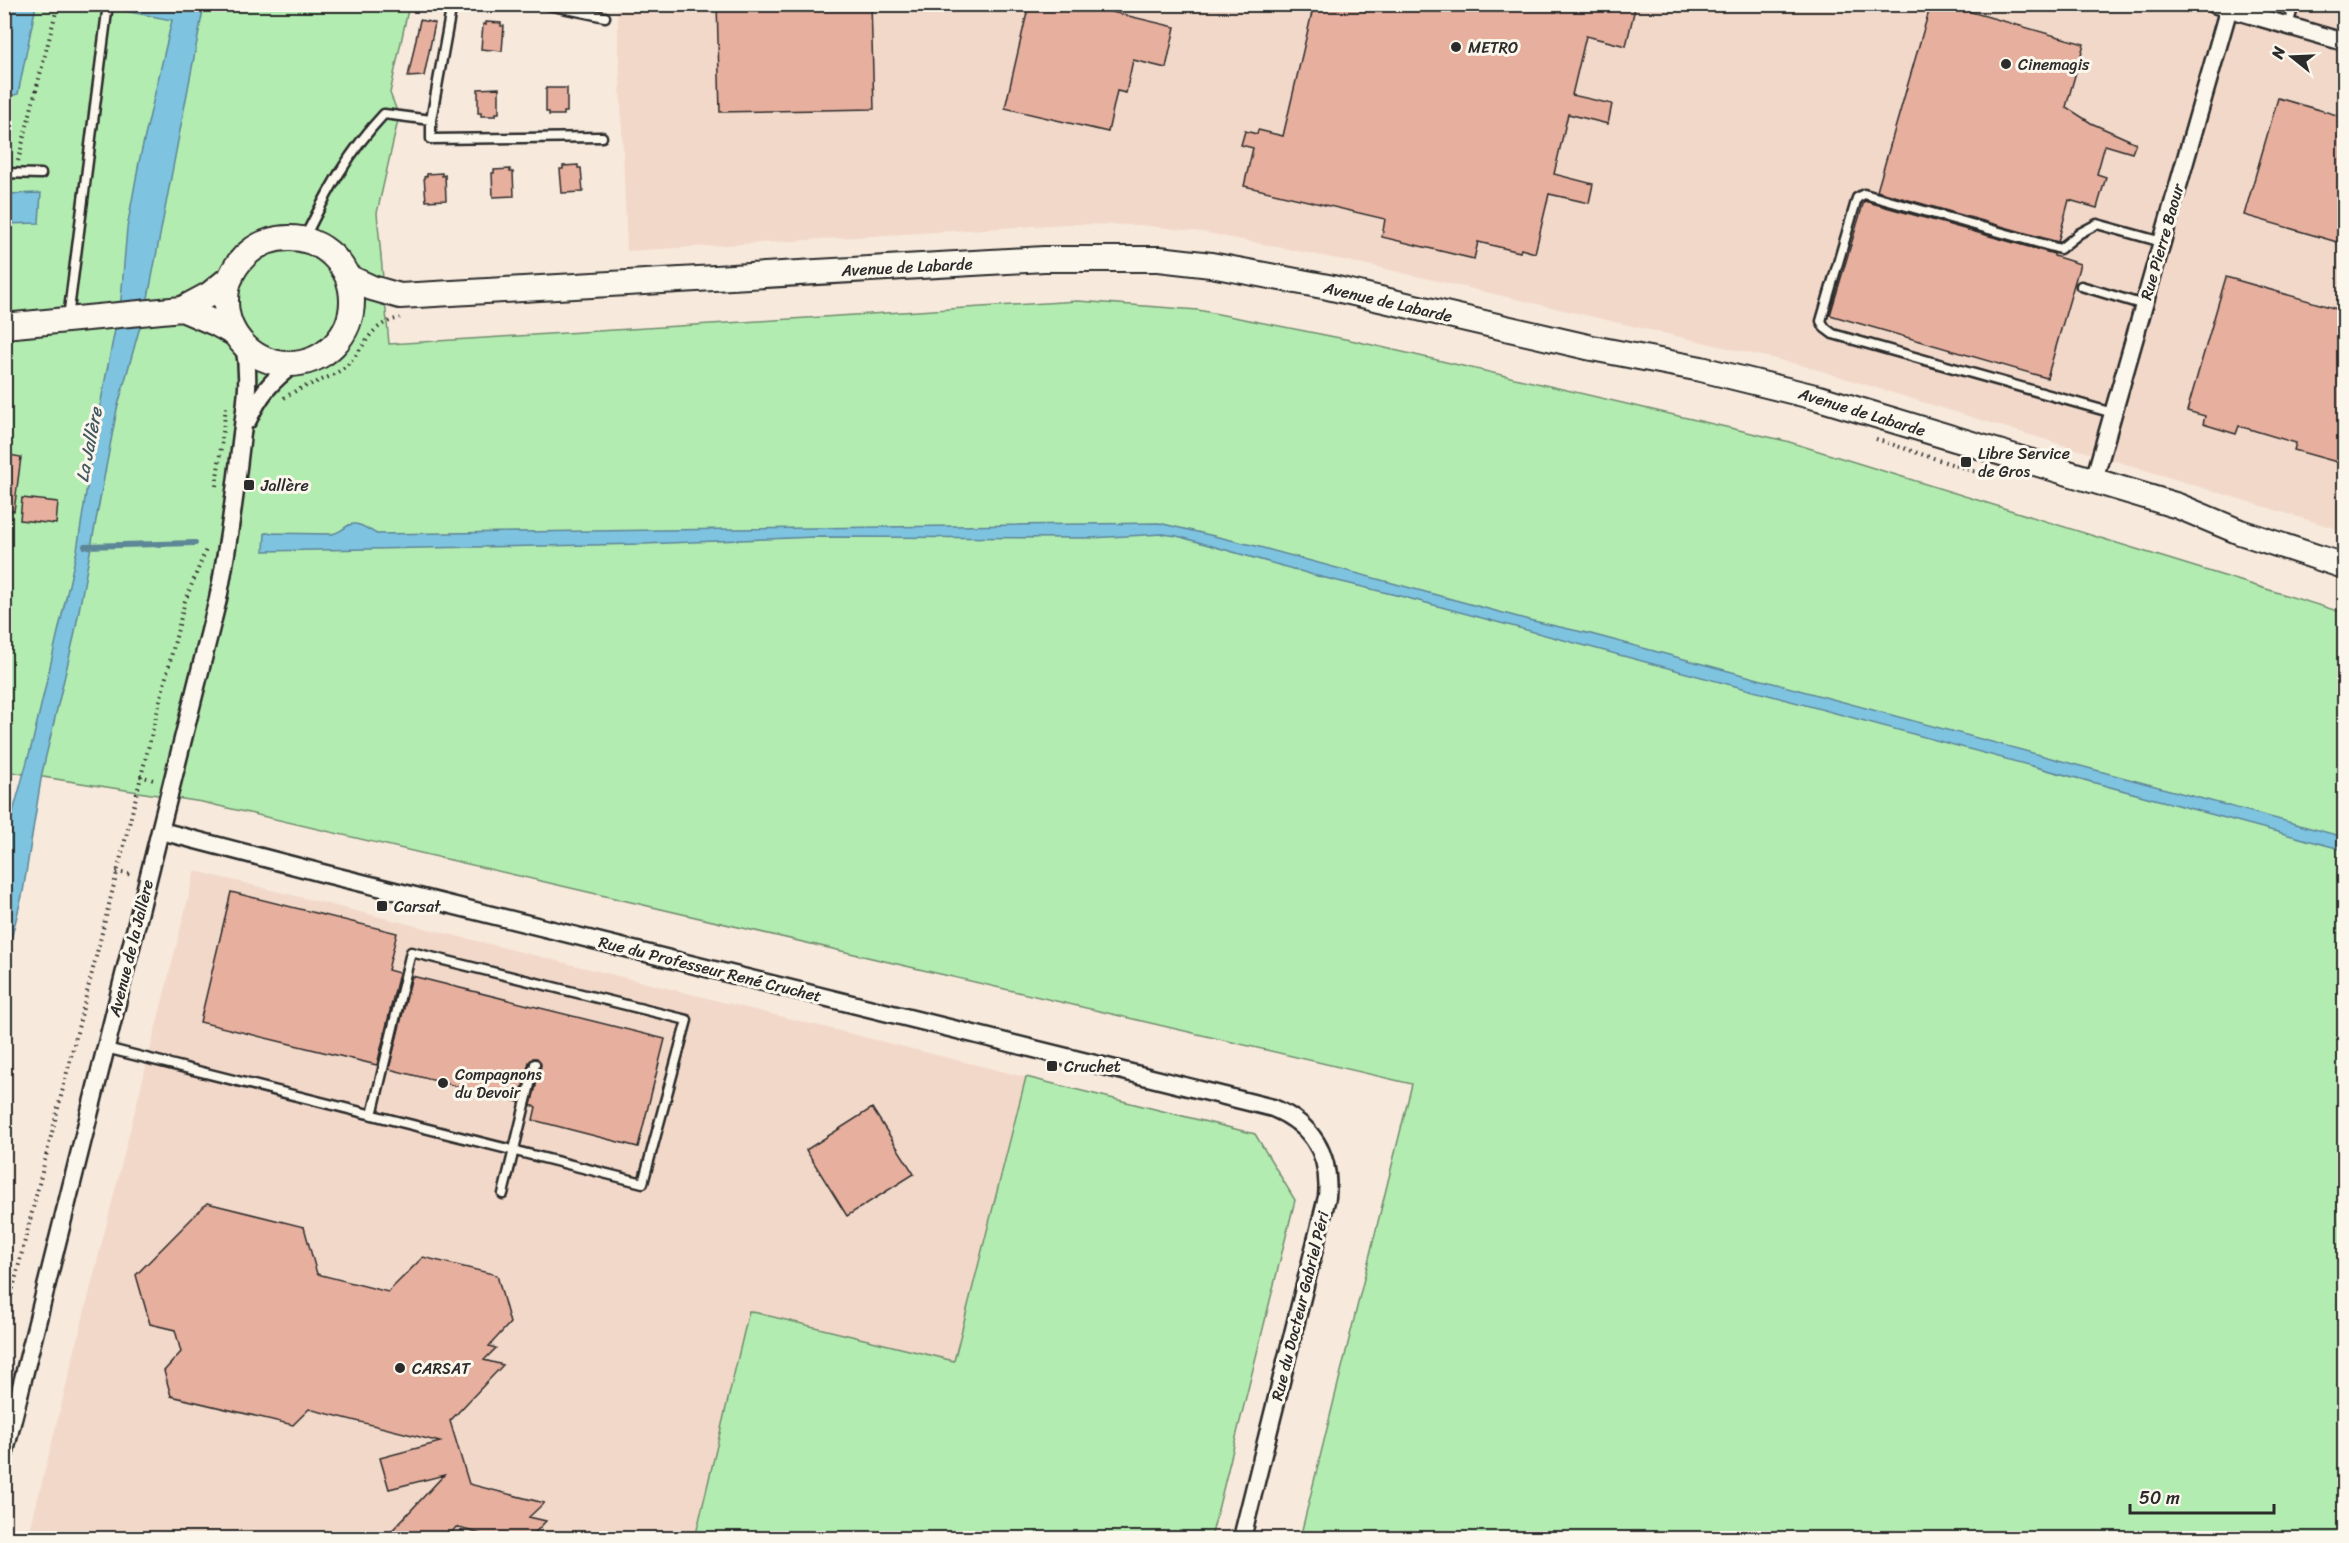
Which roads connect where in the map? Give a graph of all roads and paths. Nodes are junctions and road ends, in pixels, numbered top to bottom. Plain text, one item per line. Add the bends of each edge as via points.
1 (58, 4) edge
2 (108, 4) edge
3 (452, 4) edge
4 (543, 4) edge
5 (2294, 4) edge
6 (2224, 6) edge
7 (605, 17) dead end
8 (2288, 26) junction
9 (2344, 42) edge
10 (431, 120) junction
11 (602, 137) dead end
12 (4, 173) edge
13 (15, 173) junction
14 (41, 174) dead end
15 (304, 239) junction
16 (2162, 242) junction
17 (231, 276) junction
18 (348, 278) junction
19 (2081, 286) dead end
20 (2144, 305) junction
21 (402, 307) junction
22 (182, 309) junction
23 (68, 319) junction
24 (348, 325) junction
25 (4, 326) edge
26 (240, 340) junction
27 (294, 364) junction
28 (254, 396) junction
29 (2113, 413) junction
30 (1869, 437) dead end
31 (1998, 475) dead end
32 (2094, 480) junction
33 (216, 488) dead end
34 (208, 543) dead end
35 (2344, 566) edge
36 (161, 831) junction
37 (106, 1048) junction
38 (536, 1064) dead end
39 (1260, 1104) joint
40 (372, 1115) junction
41 (514, 1150) junction
42 (503, 1194) dead end
43 (4, 1323) edge
44 (4, 1455) edge
45 (1242, 1539) edge

1 - 13 path
2 - 23 lane
3 - 10 lane
4 - 7 lane
5 - 8 lane
6 - 8 street
6 - 16 street, Rue Pierre Baour
8 - 9 street
10 - 11 lane via 431,139
10 - 15 lane via 384,114 361,139
12 - 13 lane
13 - 14 lane
15 - 17 main road via 279,239 255,248
15 - 18 main road via 335,257
16 - 20 street, Rue Pierre Baour
16 - 29 lane via 2097,224 2060,249 1864,194 1857,198 1824,310 1821,321 1833,334
17 - 22 main road via 210,294
17 - 26 main road via 227,312
18 - 21 main road, Avenue de Labarde
18 - 24 main road via 352,301
19 - 20 lane
20 - 29 street, Rue Pierre Baour
21 - 24 main road, Avenue de Labarde via 382,304
21 - 28 path via 393,320 368,336 354,358 330,377 294,390 278,402
21 - 32 main road, Avenue de Labarde via 1044,259 1159,259 1328,287 1701,369 1819,398
22 - 23 main road
22 - 26 main road via 215,323
23 - 25 main road
24 - 27 main road via 332,348 308,362
26 - 27 main road via 267,360
26 - 28 street, Avenue de la Jallère
27 - 28 street, Avenue de la Jallère
28 - 33 path via 238,392 228,397
28 - 36 street, Avenue de la Jallère via 241,437 218,599
29 - 32 street, Rue Pierre Baour
30 - 31 path via 1972,471
32 - 35 main road, Avenue de Labarde
34 - 43 path via 185,601
36 - 37 street, Avenue de la Jallère
36 - 39 street, Rue du Professeur René Cruchet
37 - 40 lane
37 - 44 street, Avenue de la Jallère
38 - 41 lane
39 - 45 street, Rue du Docteur Gabriel Péri via 1286,1113 1308,1130 1323,1154 1328,1182
40 - 41 lane
40 - 41 lane via 411,952 687,1020 643,1183
41 - 42 lane

